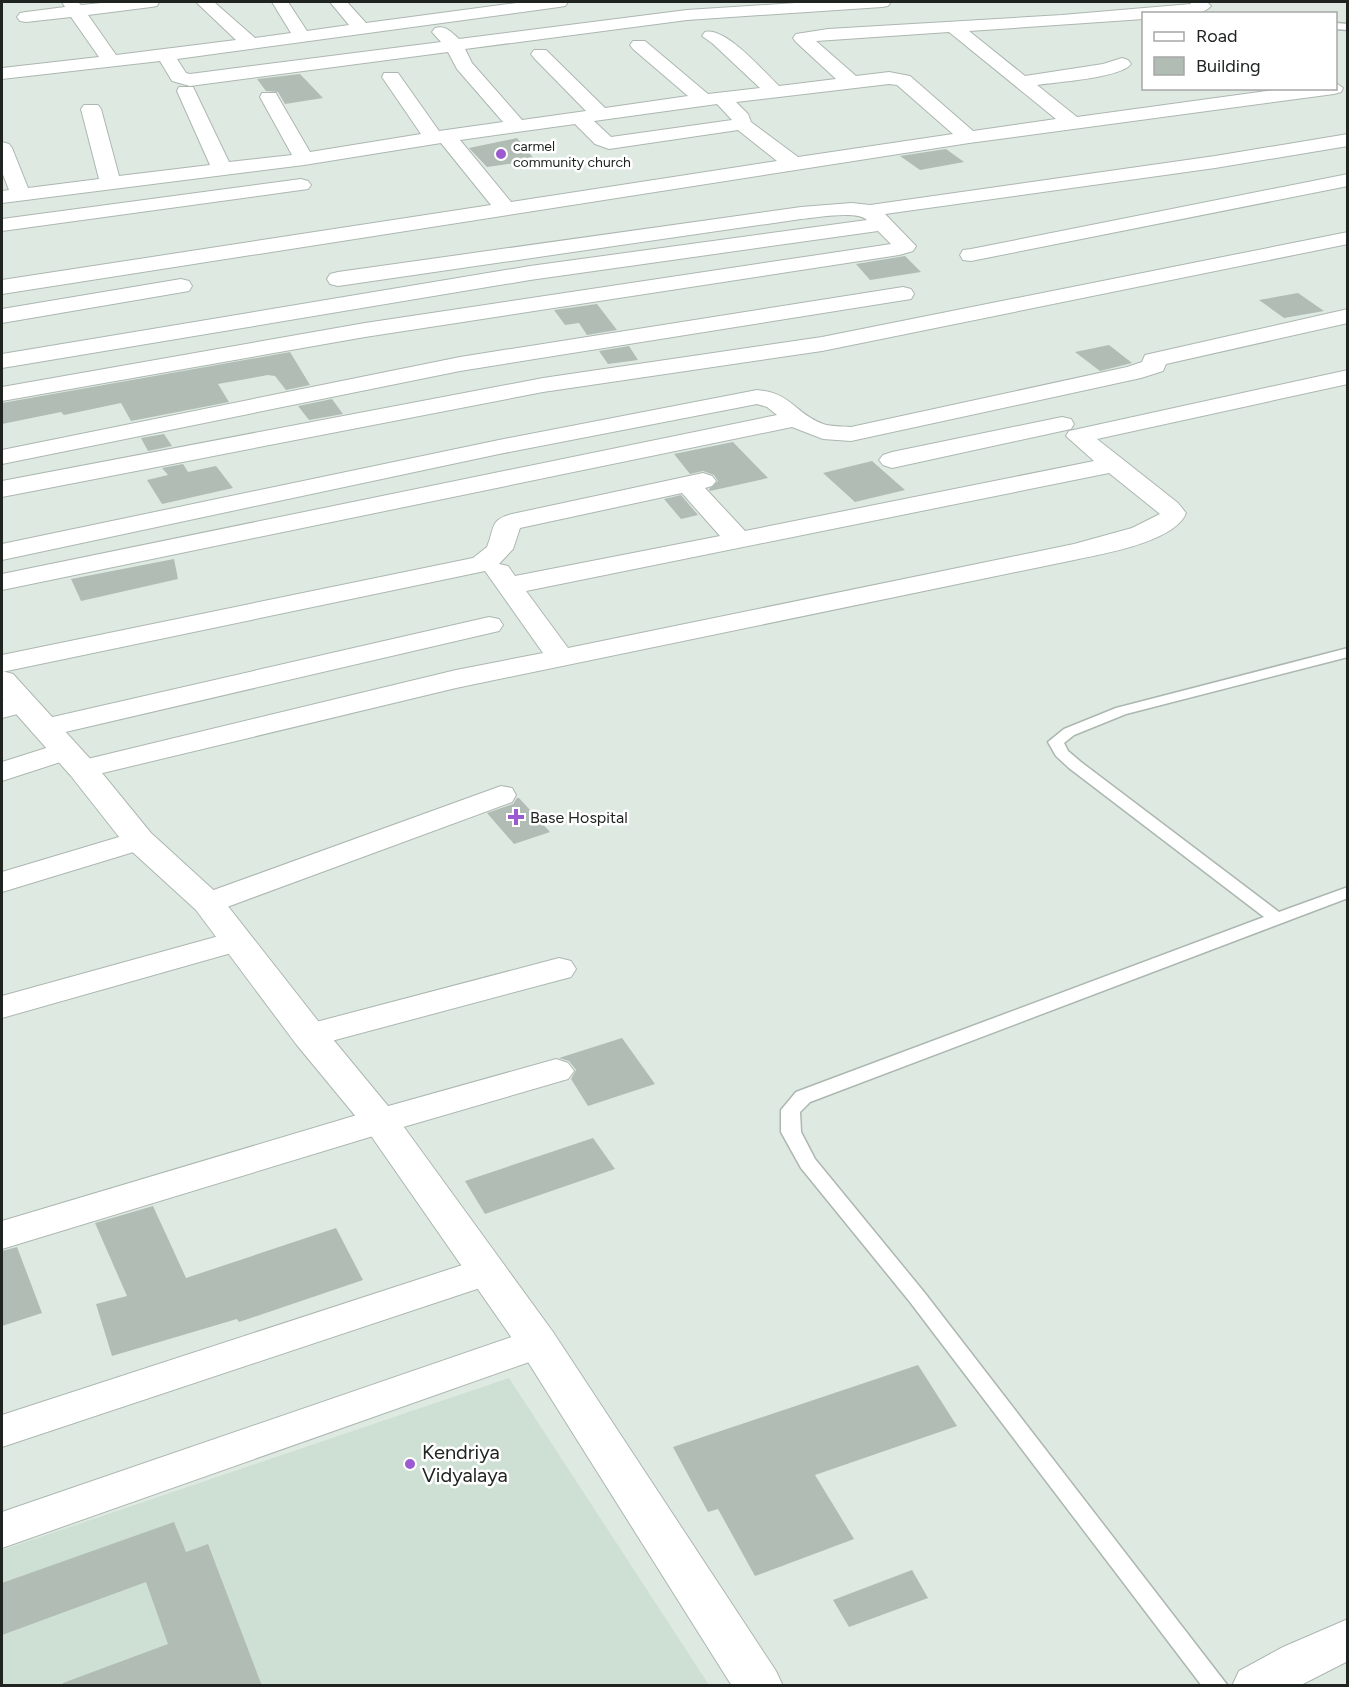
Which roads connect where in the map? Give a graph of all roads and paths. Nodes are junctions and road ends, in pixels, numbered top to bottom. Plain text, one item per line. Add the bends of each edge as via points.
1 (151, 2) edge
2 (204, 2) edge
3 (286, 2) edge
4 (338, 2) edge
5 (559, 2) edge
6 (882, 2) edge
7 (1198, 2) edge
8 (73, 6) edge
9 (422, 12) junction
10 (1161, 12) edge
11 (1142, 14) edge
12 (1127, 15) junction
13 (26, 17) dead end
14 (952, 26) junction
15 (1142, 26) edge
16 (360, 27) junction
17 (302, 35) junction
18 (711, 36) dead end
19 (249, 42) junction
20 (454, 45) junction
21 (639, 45) dead end
22 (540, 54) dead end
23 (165, 55) junction
24 (111, 61) junction
25 (1122, 64) dead end
26 (2, 74) edge
27 (391, 76) dead end
28 (851, 82) junction
29 (1021, 82) junction
30 (1224, 90) edge
31 (1321, 90) edge
32 (186, 91) dead end
33 (774, 92) junction
34 (269, 97) dead end
35 (713, 99) junction
36 (1239, 102) junction
37 (91, 109) dead end
38 (601, 115) junction
39 (580, 118) junction
40 (742, 124) junction
41 (1074, 124) junction
42 (517, 126) junction
43 (440, 137) junction
44 (969, 137) junction
45 (1347, 140) edge
46 (2, 148) edge
47 (304, 159) junction
48 (794, 164) junction
49 (222, 170) junction
50 (1347, 180) edge
51 (111, 184) junction
52 (301, 185) dead end
53 (11, 196) edge
54 (505, 208) junction
55 (877, 218) junction
56 (2, 225) edge
57 (1347, 238) edge
58 (970, 255) dead end
59 (338, 279) dead end
60 (181, 286) dead end
61 (2, 287) edge
62 (903, 294) dead end
63 (2, 316) edge
64 (1347, 316) edge
65 (2, 361) edge
66 (1347, 377) edge
67 (2, 394) edge
68 (1027, 396) junction
69 (795, 419) junction
70 (1070, 430) junction
71 (2, 457) edge
72 (892, 460) dead end
73 (1113, 465) junction
74 (2, 489) edge
75 (739, 540) junction
76 (2, 552) edge
77 (489, 559) junction
78 (2, 582) edge
79 (508, 586) junction
80 (489, 625) dead end
81 (1347, 652) edge
82 (561, 658) junction
83 (2, 664) edge
84 (36, 724) edge
85 (2, 772) edge
86 (501, 795) dead end
87 (139, 840) junction
88 (2, 882) edge
89 (1347, 892) edge
90 (208, 903) junction
91 (1276, 918) junction
92 (237, 941) junction
93 (559, 969) dead end
94 (2, 1007) edge
95 (309, 1035) junction
96 (556, 1071) dead end
97 (380, 1121) junction
98 (2, 1235) edge
99 (487, 1271) junction
100 (538, 1343) junction
101 (2, 1431) edge
102 (2, 1530) edge
103 (1347, 1639) edge
104 (1263, 1684) edge
105 (759, 1686) edge
106 (1216, 1686) edge

1 - 8 street
2 - 19 street
3 - 17 street
4 - 16 street
5 - 9 street
6 - 20 street via 687,15
7 - 10 street via 1202,6 1195,9
8 - 13 street
8 - 24 street
9 - 16 street
9 - 20 street
11 - 12 street
12 - 14 street
12 - 15 street
14 - 28 street via 802,38
14 - 29 street
16 - 17 street
17 - 19 street
18 - 33 street
19 - 23 street
20 - 23 street via 189,80 179,77
20 - 42 street via 464,65
21 - 35 street
22 - 38 street
23 - 24 street
24 - 26 street
25 - 29 street
27 - 43 street
28 - 33 street
28 - 44 street via 901,79
29 - 41 street
30 - 36 street
31 - 36 street
32 - 49 street
33 - 35 street
34 - 47 street
35 - 38 street
35 - 40 street via 741,118
36 - 41 street
37 - 51 street
38 - 39 street
39 - 40 street via 609,143
39 - 42 street
40 - 48 street
41 - 44 street
42 - 43 street
43 - 47 street
43 - 54 street
44 - 48 street
45 - 55 street
46 - 53 street
47 - 49 street
48 - 54 street
49 - 51 street
50 - 58 street
51 - 53 street
52 - 56 street
54 - 61 street
55 - 59 street via 852,209 801,213
55 - 65 street
55 - 67 street via 905,246 365,330
57 - 74 street via 822,344 543,385
60 - 63 street
62 - 71 street via 460,364
64 - 68 street via 1153,360 1155,366 1133,373
66 - 70 street
68 - 69 street via 851,434 828,434
68 - 70 street
69 - 76 street via 777,401 757,397 498,447
69 - 78 street
70 - 72 street
70 - 73 street
73 - 75 street
73 - 82 street via 1165,503 1173,513 1171,518 1152,529 1076,551
75 - 77 street via 696,483 512,522 506,525 502,548
75 - 79 street
77 - 79 street
77 - 83 street via 472,566
79 - 82 street
80 - 84 street
81 - 91 lane via 1121,711 1069,732 1056,742 1075,765
82 - 84 street via 456,679
84 - 85 street
84 - 87 street
86 - 90 street
87 - 88 street
87 - 90 street
89 - 91 lane
90 - 92 street
91 - 106 lane via 803,1097 790,1110 791,1132 808,1163 924,1306
92 - 94 street
92 - 95 street
93 - 95 street
95 - 97 street
96 - 97 street
97 - 98 street
97 - 99 street
99 - 100 street
99 - 101 street
100 - 102 street
100 - 105 street
103 - 104 street

